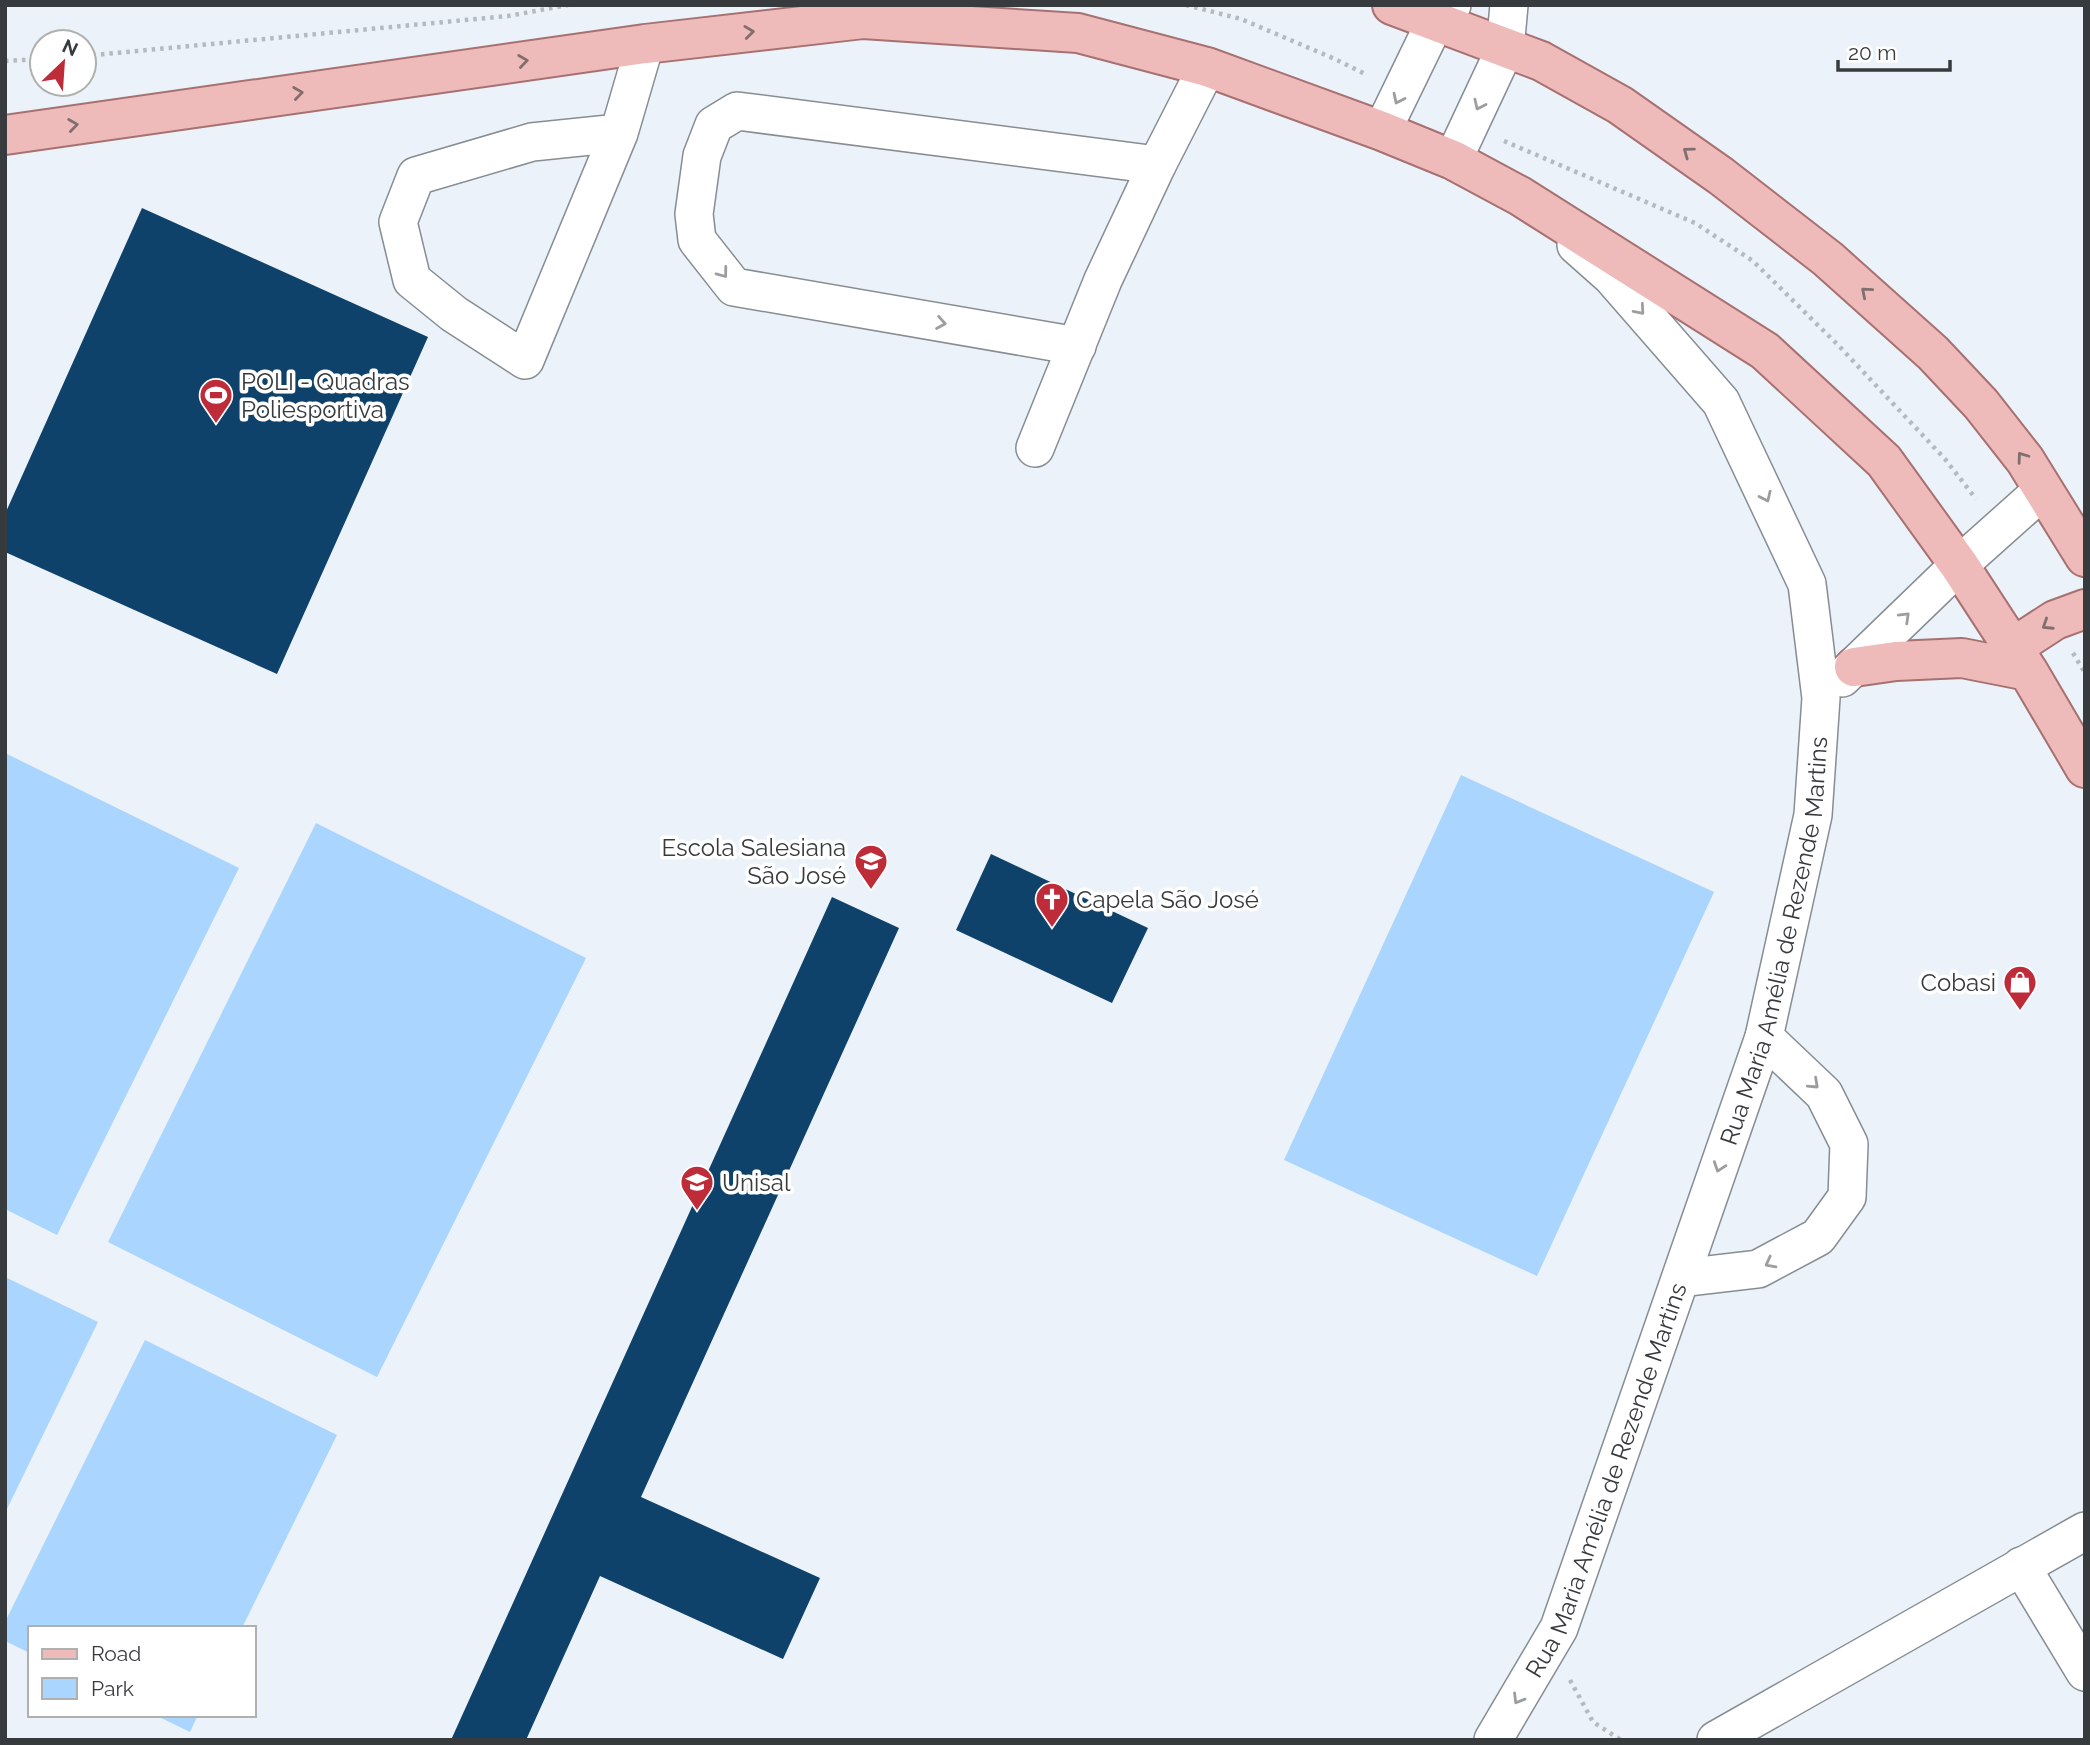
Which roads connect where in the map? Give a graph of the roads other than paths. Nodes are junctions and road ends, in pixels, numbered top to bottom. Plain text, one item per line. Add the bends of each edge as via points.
1 (1392, 5) edge
2 (1509, 5) edge
3 (1443, 14) edge
4 (645, 44) junction
5 (1505, 49) junction
6 (1207, 67) junction
7 (1382, 131) junction
8 (619, 132) junction
9 (5, 135) edge
10 (1453, 160) junction
11 (1157, 165) junction
12 (1520, 196) junction
13 (1077, 346) junction
14 (1035, 448) dead end
15 (2043, 490) junction
16 (2085, 556) edge
17 (1959, 565) junction
18 (2085, 609) edge
19 (2020, 660) junction
20 (1854, 667) junction
21 (1821, 698) junction
22 (2085, 768) edge
23 (1764, 1037) junction
24 (1681, 1278) junction
25 (2085, 1531) edge
26 (2021, 1566) junction
27 (2085, 1672) edge
28 (1493, 1740) edge
29 (1716, 1740) edge

1 - 3 main road
2 - 5 street
3 - 5 main road
3 -> 7 street
4 -> 6 main road via 863,19 1078,33
4 - 8 street
9 -> 4 main road
5 -> 10 street
15 -> 5 main road via 1981,404 1933,353 1828,259 1620,105 1541,61
6 - 7 main road
6 - 11 street
7 - 10 main road
8 - 8 street via 525,360 412,280 398,222 416,176 532,142
10 - 12 main road
11 - 13 street
11 -> 13 street via 737,111 715,125 702,156 694,214 697,240 734,287
12 - 17 main road via 1765,351 1884,461
12 -> 21 street, Rua Maria Amélia de Rezende Martins via 1612,277 1721,402 1807,584
13 - 14 street
15 - 16 main road
15 - 17 street
17 - 19 main road
20 -> 17 street
18 -> 19 main road via 2054,620
19 - 20 main road via 1962,658
19 - 22 main road
20 - 21 street
21 - 23 street, Rua Maria Amélia de Rezende Martins via 1813,815
23 -> 24 street, Rua Maria Amélia de Rezende Martins
23 -> 24 street via 1824,1094 1849,1143 1847,1196 1818,1237 1758,1269
24 -> 28 street, Rua Maria Amélia de Rezende Martins via 1559,1628
25 - 26 street
26 - 27 street
26 - 29 street

